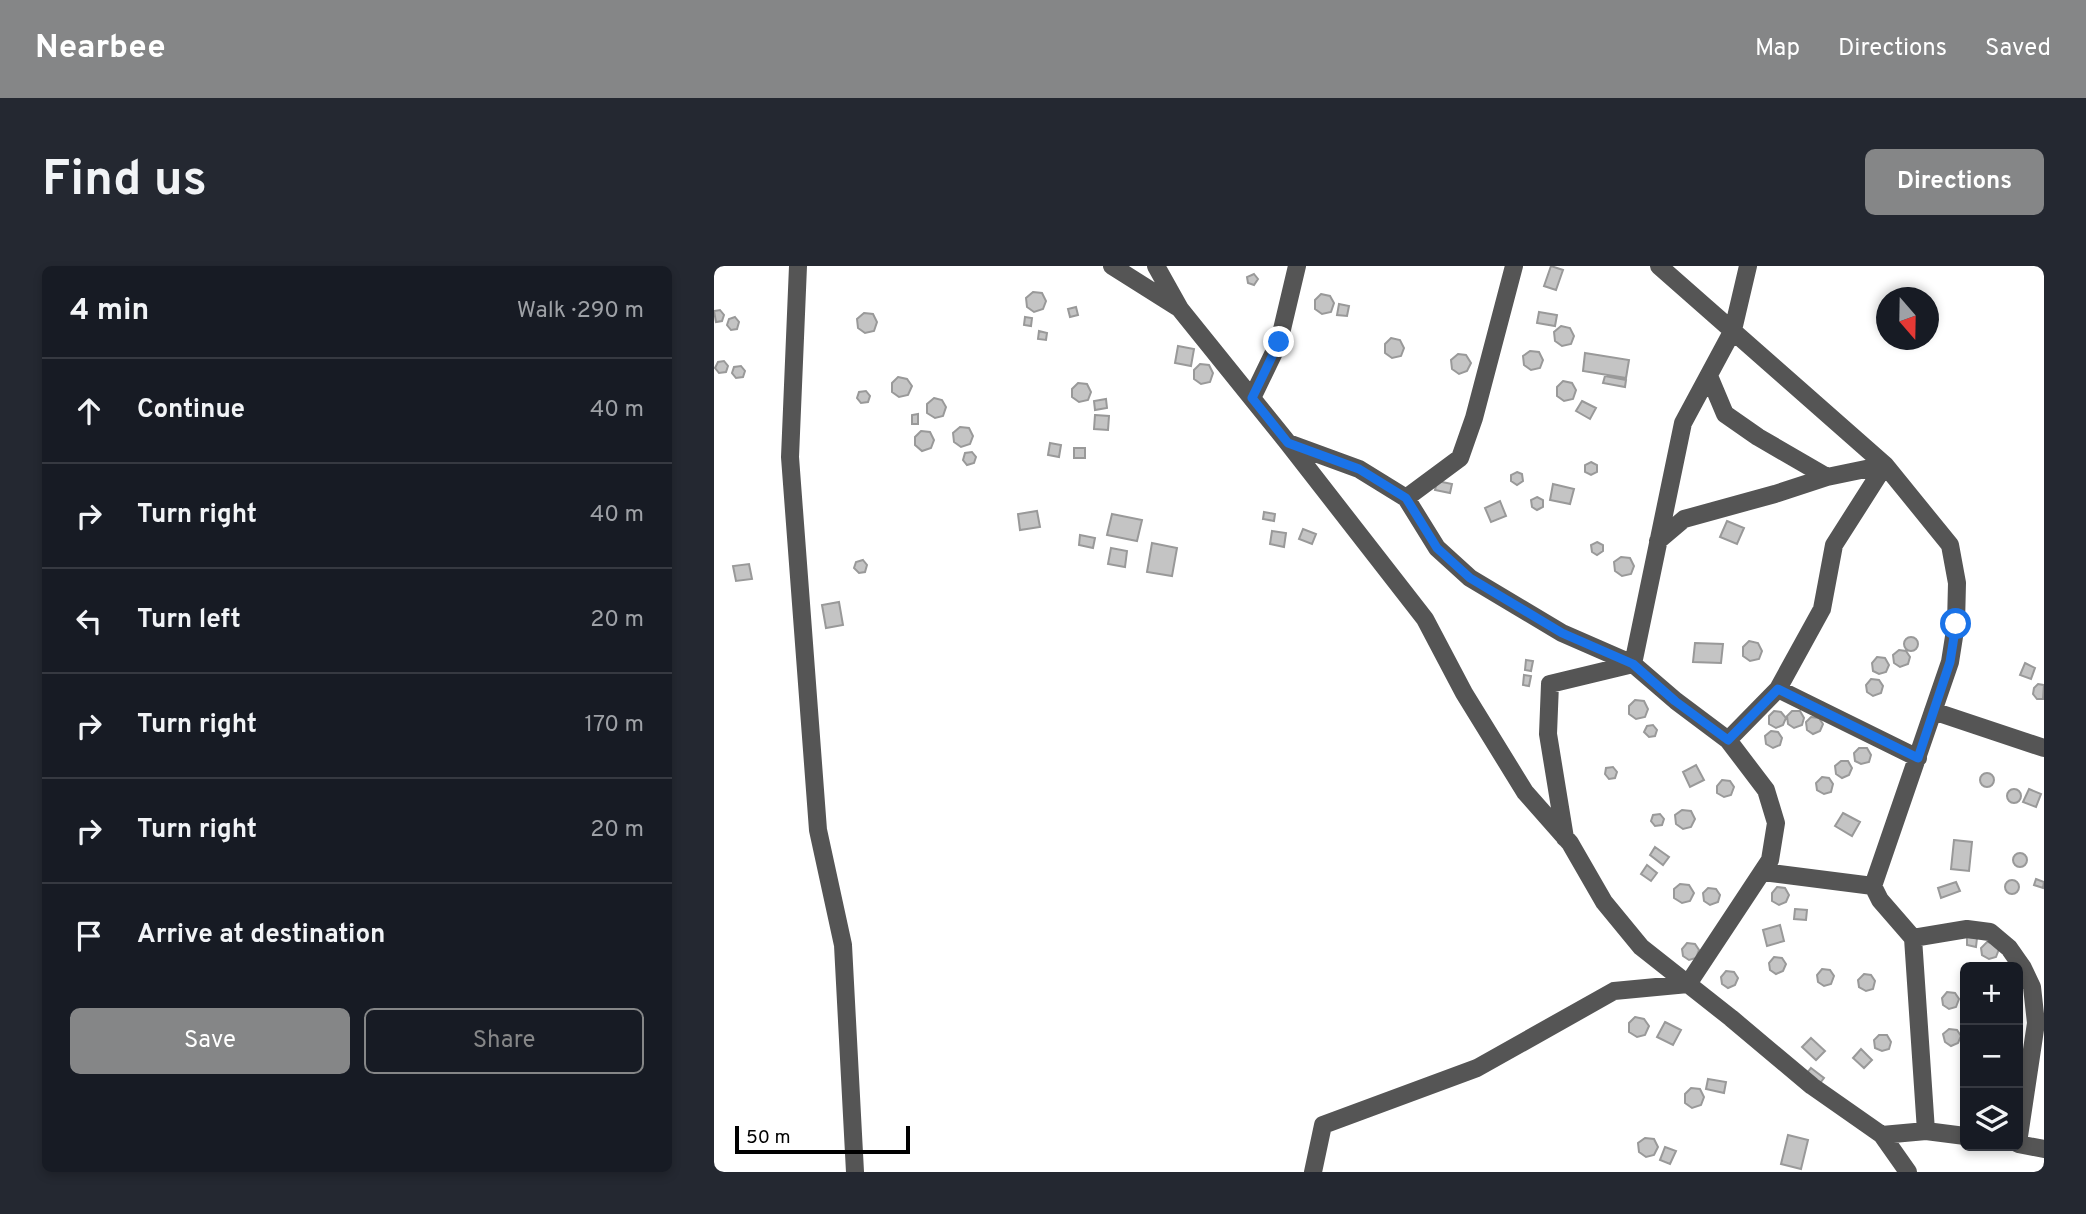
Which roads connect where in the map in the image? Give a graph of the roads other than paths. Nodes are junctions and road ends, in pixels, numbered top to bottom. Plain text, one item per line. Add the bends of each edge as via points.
1 (798, 266) edge
2 (1112, 266) edge
3 (1156, 266) edge
4 (1297, 266) edge
5 (1514, 266) edge
6 (1658, 266) edge
7 (1748, 266) edge
8 (1180, 309) junction
9 (1733, 330) junction
10 (1709, 376) junction
11 (1252, 398) junction
12 (1288, 443) junction
13 (1885, 466) junction
14 (1828, 477) junction
15 (1406, 498) junction
16 (1658, 541) junction
17 (1633, 664) junction
18 (1778, 689) junction
19 (1933, 711) junction
20 (1728, 740) junction
21 (2044, 748) edge
22 (1918, 758) junction
23 (1565, 838) junction
24 (1763, 872) junction
25 (1873, 886) junction
26 (1913, 938) junction
27 (1688, 984) junction
28 (2039, 995) edge
29 (2023, 1110) edge
30 (1926, 1131) junction
31 (1882, 1135) junction
32 (1960, 1135) edge
33 (2023, 1145) edge
34 (2044, 1149) edge
35 (855, 1172) edge
36 (1313, 1172) edge
37 (1908, 1172) edge

1 - 35 street via 790,457 818,830 843,945
2 - 8 street
3 - 8 street
4 - 11 street via 1279,342
5 - 15 street via 1475,418 1460,458
6 - 9 street
7 - 9 street
8 - 11 street
9 - 10 street
9 - 13 street
10 - 14 street via 1725,414
10 - 16 street via 1683,423
11 - 12 street
12 - 15 street via 1359,469
12 - 23 street via 1425,619 1525,792
13 - 14 street
13 - 18 street via 1834,545 1822,609
13 - 19 street via 1950,545 1955,570 1956,624 1950,662
14 - 16 street via 1684,519
15 - 17 street via 1437,548 1470,578 1562,633
16 - 17 street
17 - 20 street
17 - 23 street via 1550,684 1548,734
18 - 20 street
18 - 22 street
19 - 21 street
19 - 22 street
20 - 24 street via 1766,790 1776,823
22 - 25 street
23 - 27 street via 1604,902 1641,947
24 - 25 street
24 - 27 street
25 - 26 street
26 - 28 street via 1967,929 1990,932 2010,948
26 - 30 street
27 - 31 street via 1812,1086
27 - 36 street via 1614,991 1477,1068 1322,1125
28 - 29 street
30 - 31 street
30 - 32 street
31 - 37 street
33 - 34 street

